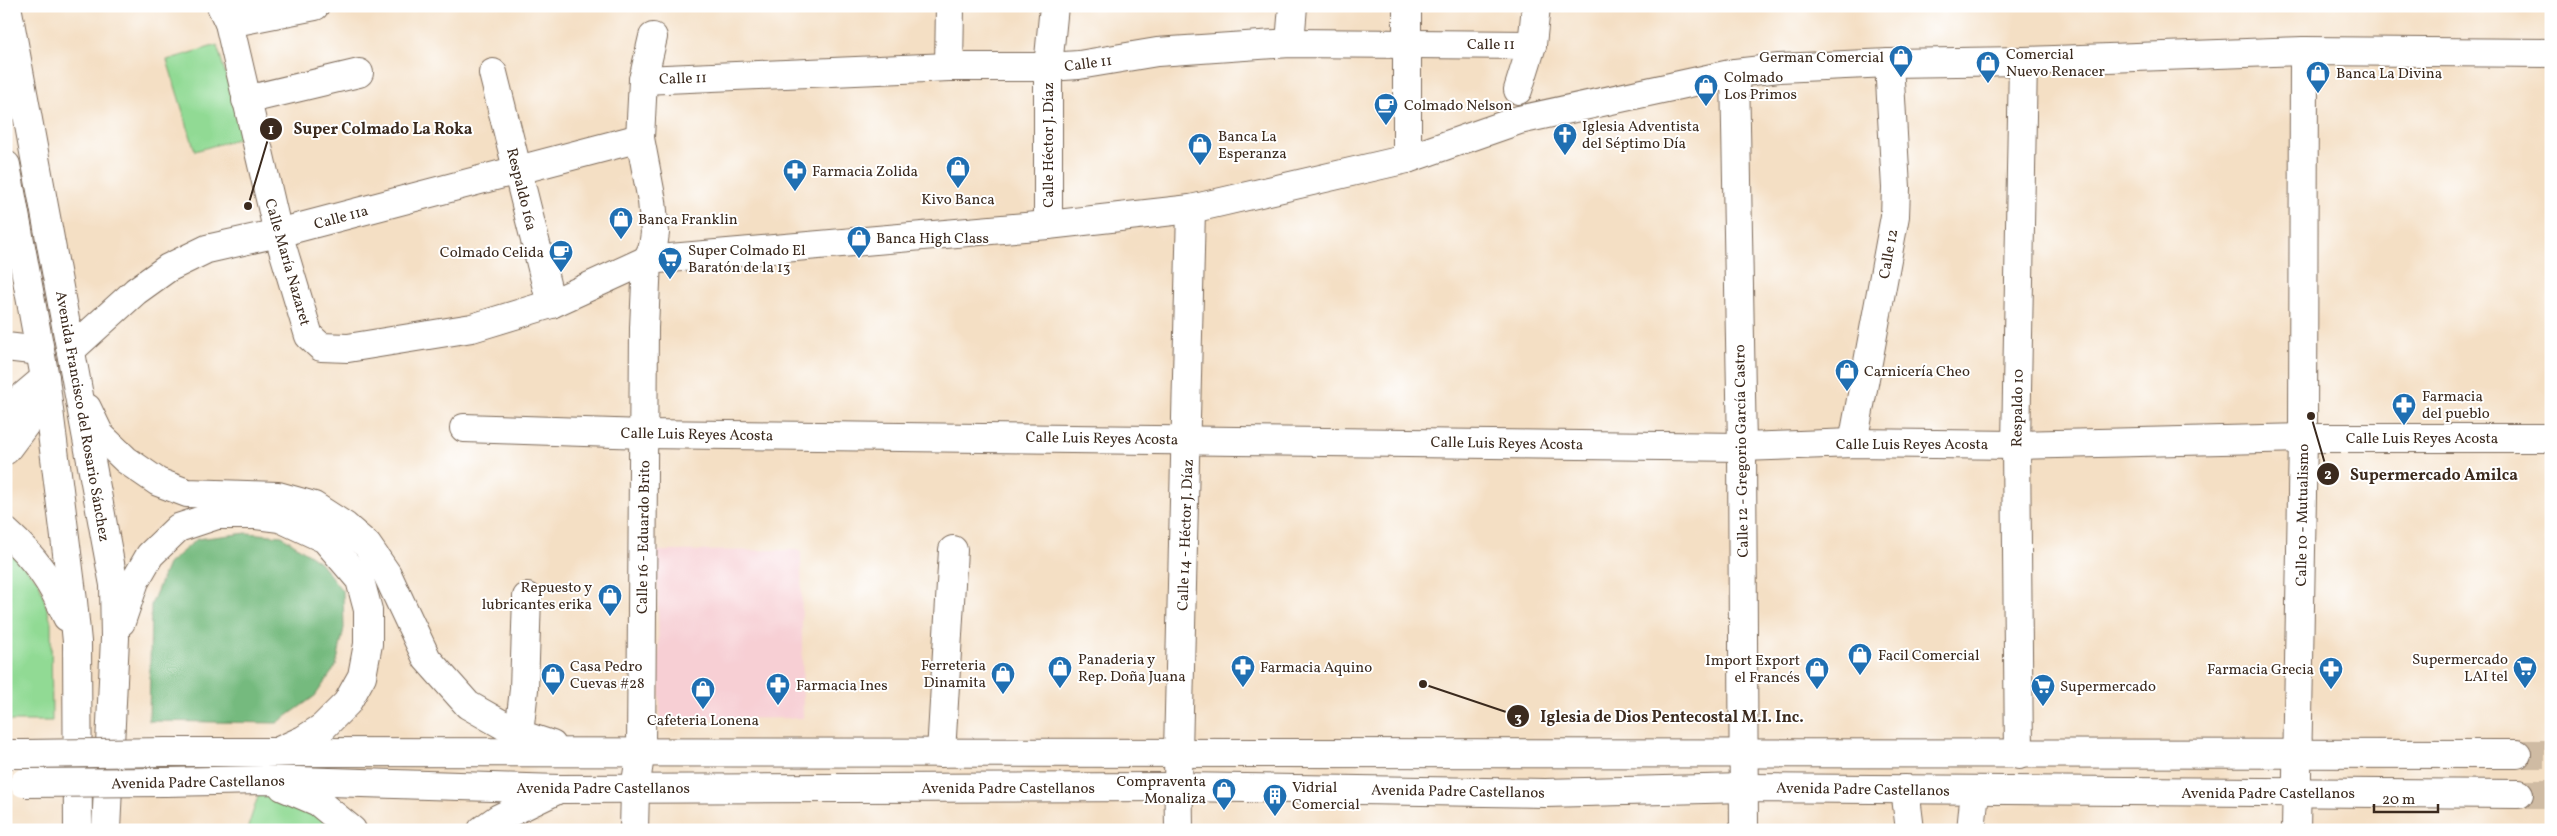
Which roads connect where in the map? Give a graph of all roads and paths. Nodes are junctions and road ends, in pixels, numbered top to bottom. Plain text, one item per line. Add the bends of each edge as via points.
1 (7, 6) edge
2 (315, 6) edge
3 (950, 6) edge
4 (1054, 6) edge
5 (1293, 6) edge
6 (1406, 6) edge
7 (1536, 6) edge
8 (225, 15) edge
9 (653, 37) dead end
10 (1290, 43) junction
11 (1407, 44) junction
12 (1532, 45) junction
13 (2304, 51) junction
14 (2551, 53) edge
15 (2022, 61) junction
16 (1889, 63) junction
17 (949, 67) junction
18 (1048, 68) junction
19 (359, 73) dead end
20 (1735, 73) junction
21 (493, 74) dead end
22 (643, 80) junction
23 (1518, 90) dead end
24 (246, 100) junction
25 (640, 138) junction
26 (1408, 158) junction
27 (6, 165) edge
28 (518, 170) junction
29 (1191, 209) junction
30 (1048, 225) junction
31 (278, 233) junction
32 (647, 260) junction
33 (551, 304) junction
34 (6, 347) edge
35 (71, 350) junction
36 (40, 351) junction
37 (45, 378) junction
38 (77, 389) junction
39 (6, 411) edge
40 (464, 428) dead end
41 (644, 434) junction
42 (2303, 438) junction
43 (2551, 438) edge
44 (1188, 439) junction
45 (1853, 443) junction
46 (2016, 444) junction
47 (1742, 446) junction
48 (6, 450) edge
49 (6, 532) edge
50 (953, 550) dead end
51 (527, 597) dead end
52 (115, 638) junction
53 (77, 642) junction
54 (519, 734) junction
55 (641, 750) junction
56 (277, 752) junction
57 (570, 752) junction
58 (941, 752) junction
59 (1178, 752) junction
60 (1743, 752) junction
61 (15, 754) edge
62 (2516, 754) tunnel mouth
63 (2020, 755) junction
64 (2299, 755) junction
65 (265, 780) junction
66 (15, 783) edge
67 (1180, 787) junction
68 (1744, 788) junction
69 (560, 789) junction
70 (635, 789) junction
71 (1905, 789) junction
72 (1975, 790) junction
73 (2297, 794) junction
74 (2519, 794) tunnel mouth
75 (78, 830) edge
76 (106, 830) edge
77 (352, 830) edge
78 (482, 830) edge
79 (634, 830) edge
80 (1179, 830) edge
81 (1744, 830) edge
82 (1910, 830) edge
83 (1971, 830) edge
84 (2296, 830) edge

1 - 35 street, Avenida Francisco del Rosario Sánchez
2 - 8 street
3 - 17 street
4 - 18 street, Calle Héctor J. Díaz
5 - 10 street
6 - 11 street
7 - 12 street
8 - 24 street, Calle María Nazaret
9 - 22 street, Calle 16 - Eduardo Brito
10 - 11 street, Calle 11
10 - 18 street, Calle 11 via 1157,52
11 - 12 street, Calle 11
11 - 26 street
12 - 23 street
13 - 14 street
13 - 15 street
13 - 42 street, Calle 10 - Mutualismo
15 - 16 street
15 - 46 street, Respaldo 10
16 - 20 street
16 - 45 street, Calle 12 via 1896,188 1894,216
17 - 18 street, Calle 11
17 - 22 street, Calle 11
18 - 30 street, Calle Héctor J. Díaz
19 - 24 street
20 - 26 street via 1519,120
20 - 47 street, Calle 12 - Gregorio García Castro
21 - 28 street, Respaldo 16a
22 - 25 street, Calle 16 - Eduardo Brito
24 - 31 street, Calle María Nazaret
25 - 28 street, Calle 11a
25 - 32 street, Calle 16 - Eduardo Brito via 655,233
26 - 29 street
27 - 36 street, Avenida Francisco del Rosario Sánchez
28 - 31 street, Calle 11a
28 - 33 street, Respaldo 16a
29 - 30 street
29 - 44 street, Calle 14 - Héctor J. Díaz
30 - 32 street
31 - 33 street, Calle María Nazaret via 309,336 321,347 348,348 472,328
31 - 35 street, Calle 11a via 207,249 168,268 136,291
32 - 33 street
32 - 41 street, Calle 16 - Eduardo Brito
34 - 36 street
35 - 38 street, Avenida Francisco del Rosario Sánchez
36 - 37 street, Avenida Francisco del Rosario Sánchez
37 - 39 street
37 - 48 street via 36,410
37 - 53 street, Avenida Francisco del Rosario Sánchez
38 - 52 street, Avenida Francisco del Rosario Sánchez via 114,585
38 - 54 street via 100,435 126,460 158,482 187,493 278,496 314,506 345,526 367,545 387,574 427,658 468,705
40 - 41 street, Calle Luis Reyes Acosta
41 - 44 street, Calle Luis Reyes Acosta
41 - 55 street, Calle 16 - Eduardo Brito
42 - 43 street, Calle Luis Reyes Acosta
42 - 46 street, Calle Luis Reyes Acosta
42 - 64 street, Calle 10 - Mutualismo
44 - 47 street, Calle Luis Reyes Acosta
44 - 59 street, Calle 14 - Héctor J. Díaz
45 - 46 street, Calle Luis Reyes Acosta
45 - 47 street, Calle Luis Reyes Acosta
46 - 63 street, Respaldo 10
47 - 60 street, Calle 12 - Gregorio García Castro
49 - 53 street via 28,552 55,589
50 - 58 street
51 - 54 street
52 - 56 street via 135,581 150,555 178,528 217,515 256,515 280,518 325,539 360,580 368,610 368,644 362,676 348,703 323,727
52 - 76 street, Avenida Francisco del Rosario Sánchez
53 - 75 street, Avenida Francisco del Rosario Sánchez
54 - 57 street
55 - 57 street, Avenida Padre Castellanos
55 - 58 street, Avenida Padre Castellanos
55 - 70 street, Calle 16 - Eduardo Brito
56 - 57 street, Avenida Padre Castellanos
56 - 61 street, Avenida Padre Castellanos, bridge
58 - 59 street, Avenida Padre Castellanos
59 - 60 street, Avenida Padre Castellanos
59 - 67 street, Calle 14 - Héctor J. Díaz
60 - 63 street, Avenida Padre Castellanos
60 - 68 street, Calle 12 - Gregorio García Castro
62 - 64 street, Avenida Padre Castellanos
63 - 64 street, Avenida Padre Castellanos
64 - 73 street, Calle 10 - Mutualismo
65 - 66 street, Avenida Padre Castellanos, bridge
65 - 69 street, Avenida Padre Castellanos
65 - 77 street via 318,802
67 - 68 street, Avenida Padre Castellanos via 1545,792
67 - 70 street, Avenida Padre Castellanos
67 - 80 street, Calle 14 - Héctor J. Díaz
68 - 71 street, Avenida Padre Castellanos
68 - 81 street, Calle 12 - Gregorio García Castro
69 - 70 street, Avenida Padre Castellanos
69 - 78 street via 498,818
70 - 79 street, Calle 16 - Eduardo Brito
71 - 72 street, Avenida Padre Castellanos
71 - 82 street
72 - 73 street, Avenida Padre Castellanos
72 - 83 street
73 - 74 street, Avenida Padre Castellanos
73 - 84 street, Calle 10 - Mutualismo

